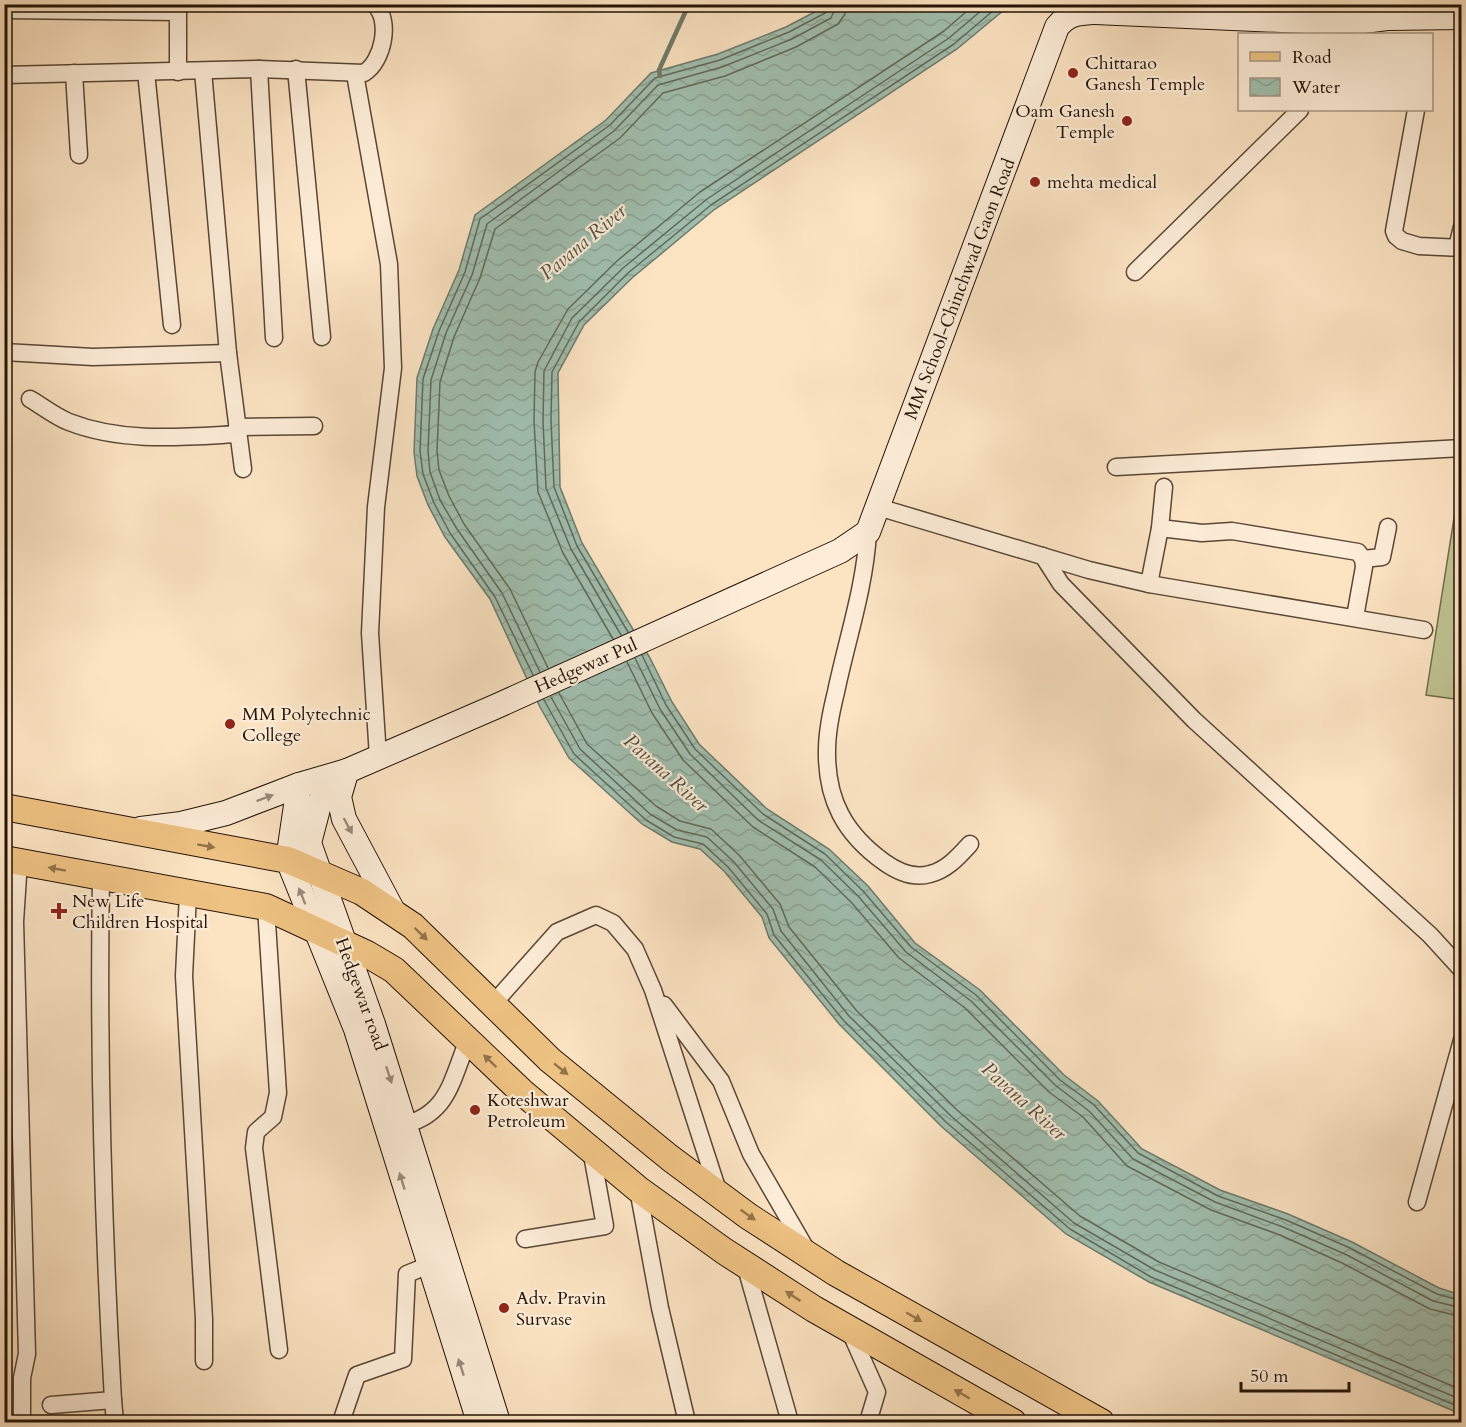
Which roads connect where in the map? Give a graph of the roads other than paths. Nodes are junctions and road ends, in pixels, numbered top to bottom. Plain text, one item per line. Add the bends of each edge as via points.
1 (374, 4) edge
2 (4, 10) edge
3 (1461, 17) edge
4 (1381, 26) edge
5 (1432, 26) edge
6 (259, 69) junction
7 (296, 69) junction
8 (203, 71) junction
9 (146, 72) junction
10 (178, 72) junction
11 (74, 73) junction
12 (355, 74) junction
13 (4, 75) edge
14 (1299, 111) edge
15 (1416, 111) edge
16 (79, 155) dead end
17 (1461, 227) edge
18 (1459, 248) edge
19 (1135, 272) dead end
20 (172, 325) dead end
21 (322, 337) dead end
22 (274, 338) dead end
23 (4, 352) edge
24 (228, 353) junction
25 (30, 399) dead end
26 (314, 426) dead end
27 (238, 431) junction
28 (1461, 448) edge
29 (1116, 467) dead end
30 (243, 469) dead end
31 (1164, 487) dead end
32 (878, 507) junction
33 (1388, 527) dead end
34 (1160, 528) junction
35 (868, 532) junction
36 (1042, 556) junction
37 (1363, 559) junction
38 (1149, 584) junction
39 (1355, 617) junction
40 (1424, 630) dead end
41 (378, 757) junction
42 (347, 771) junction
43 (299, 785) junction
44 (4, 807) edge
45 (127, 831) junction
46 (970, 844) dead end
47 (12, 860) edge
48 (288, 860) junction
49 (318, 872) junction
50 (101, 877) junction
51 (188, 894) junction
52 (266, 907) junction
53 (394, 913) junction
54 (317, 931) junction
55 (342, 941) junction
56 (1461, 970) edge
57 (653, 990) junction
58 (493, 1004) junction
59 (468, 1040) junction
60 (1461, 1040) edge
61 (395, 1127) junction
62 (591, 1149) junction
63 (638, 1189) junction
64 (719, 1194) junction
65 (1417, 1202) dead end
66 (525, 1239) dead end
67 (809, 1255) junction
68 (437, 1262) junction
69 (745, 1264) junction
70 (849, 1329) junction
71 (279, 1350) dead end
72 (204, 1361) dead end
73 (113, 1400) junction
74 (51, 1405) dead end
75 (22, 1422) edge
76 (115, 1422) edge
77 (341, 1422) edge
78 (478, 1422) edge
79 (498, 1422) edge
80 (687, 1422) edge
81 (790, 1422) edge
82 (868, 1422) edge
83 (1013, 1422) edge
84 (1101, 1422) edge

1 - 12 street via 380,9 385,31 369,70
2 - 10 street via 178,12
3 - 5 main road, MM School-Chinchwad Gaon Road
4 - 5 main road, MM School-Chinchwad Gaon Road
4 - 32 main road, MM School-Chinchwad Gaon Road via 1095,12 1073,13 1064,18 1057,27
6 - 7 street
6 - 8 street
6 - 22 street
7 - 12 street
7 - 21 street
8 - 10 street
8 - 24 street
9 - 10 street
9 - 11 street
9 - 20 street
11 - 13 street
11 - 16 street
12 - 41 street via 389,264 393,368 376,507 370,633
14 - 19 street
15 - 18 street via 1394,231 1408,243
17 - 18 street
23 - 24 street via 93,357
24 - 27 street
25 - 27 street via 68,422 103,432 162,438
26 - 27 street
27 - 30 street
28 - 29 street
31 - 34 street
32 - 35 main road, MM School-Chinchwad Gaon Road
32 - 36 street
33 - 37 street via 1382,557
34 - 37 street via 1202,533 1232,531 1358,552
34 - 38 street
35 - 41 main road, Hedgewar Pul via 840,551
35 - 46 street via 863,580 827,732 827,765 834,801 861,845 910,876 944,868
36 - 38 street
36 - 56 street via 1061,584 1194,720 1430,935
37 - 39 street
38 - 39 street
39 - 40 street
41 - 42 main road, Hedgewar Pul
42 - 43 main road, Hedgewar Pul
42 - 49 main road, Hedgewar road via 320,801 309,843
42 -> 53 main road via 339,797 344,819
45 -> 43 main road, Hedgewar Pul via 226,813
43 - 48 main road
44 - 45 main road
45 -> 48 main road
50 -> 47 main road, Hedgewar road
47 - 75 street via 27,1354 22,1378
48 - 49 main road
54 -> 48 main road
49 - 53 main road via 362,892
49 - 55 main road, Hedgewar road
50 - 51 main road, Hedgewar road
50 - 73 street via 100,1064
51 - 52 main road, Hedgewar road
51 - 72 street via 184,976
52 - 54 main road, Hedgewar road
52 - 71 street via 278,1093 273,1117 255,1132 254,1148
53 -> 58 main road via 413,926
54 - 55 main road
54 - 61 main road, Hedgewar road
55 - 59 main road via 394,970
55 -> 61 main road, Hedgewar road via 373,1024
57 - 58 street via 635,949 613,923 596,915 557,932
57 - 64 street
57 - 67 street via 720,1081 751,1154
58 -> 64 main road via 550,1060
59 - 61 street via 441,1104 420,1122
62 -> 59 main road via 522,1092
60 - 65 street
61 - 68 main road, Hedgewar road
62 - 63 main road
62 - 66 street via 605,1226
63 - 69 main road
63 - 80 street
64 -> 67 main road
67 -> 84 main road
68 - 77 street via 407,1274 403,1359 357,1375
78 -> 68 main road, Hedgewar road
68 - 79 main road, Hedgewar road
70 -> 69 main road
69 - 81 street
70 - 82 street via 877,1392
83 -> 70 main road
73 - 74 street
73 - 76 street

